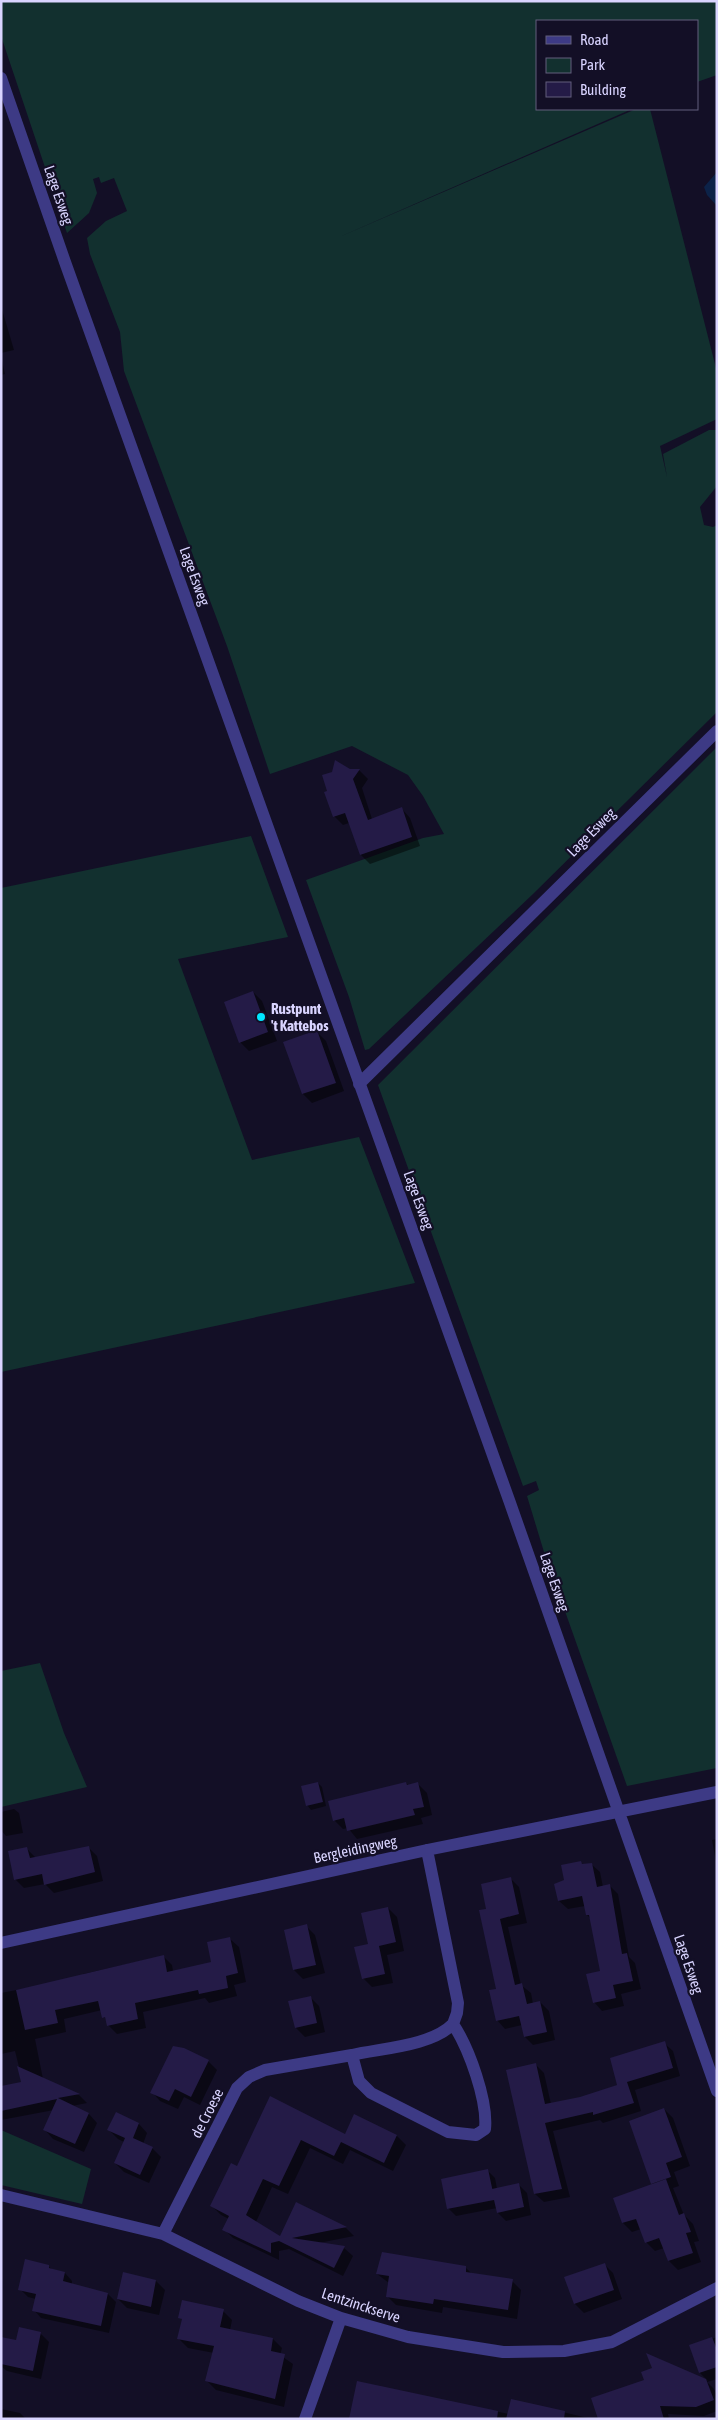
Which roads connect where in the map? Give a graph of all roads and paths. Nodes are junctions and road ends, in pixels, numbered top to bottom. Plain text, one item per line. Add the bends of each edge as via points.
1 (1, 78) edge
2 (717, 731) edge
3 (359, 1084) junction
4 (717, 1792) edge
5 (619, 1813) junction
6 (426, 1850) junction
7 (1, 1943) edge
8 (453, 2024) junction
9 (352, 2054) junction
10 (717, 2091) edge
11 (1, 2195) edge
12 (164, 2234) junction
13 (717, 2288) edge
14 (341, 2318) junction
15 (306, 2419) edge

1 - 3 street, Lage Esweg
2 - 3 street, Lage Esweg
3 - 5 street, Lage Esweg
4 - 5 street, Bergleidingweg
5 - 6 street, Bergleidingweg
5 - 10 street, Lage Esweg
6 - 7 street, Bergleidingweg
6 - 8 street via 458,2003
8 - 9 street, de Croese via 444,2033 431,2038
8 - 9 street via 470,2057 486,2117 485,2129 476,2135 448,2132 371,2093 359,2081
9 - 12 street, de Croese via 266,2070 249,2077 237,2088
11 - 12 street, Lentzinckserve
12 - 14 street, Lentzinckserve via 298,2301
13 - 14 street, Lentzinckserve via 612,2342 564,2351 493,2350 408,2337
14 - 15 street

